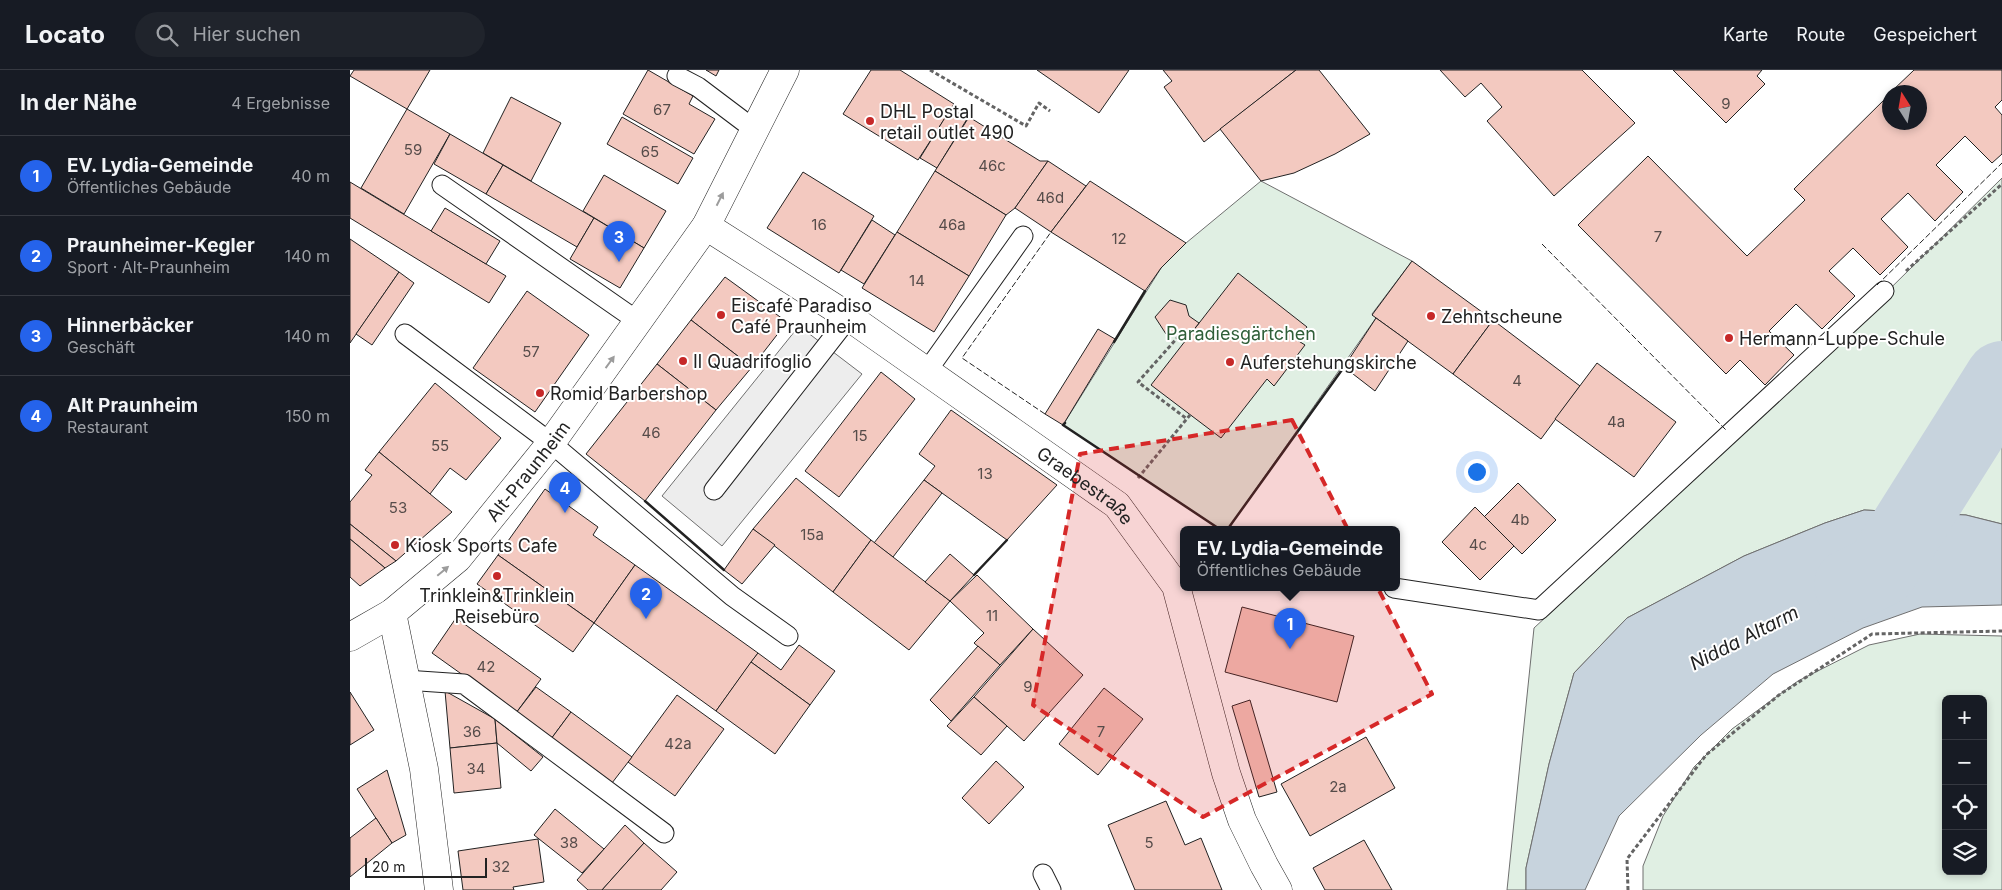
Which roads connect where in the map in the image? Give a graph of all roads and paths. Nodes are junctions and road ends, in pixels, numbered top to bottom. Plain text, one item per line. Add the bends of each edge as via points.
1 (786, 70) edge
2 (930, 70) edge
3 (676, 76) dead end
4 (1050, 111) dead end
5 (755, 130) junction
6 (2002, 184) edge
7 (442, 185) dead end
8 (706, 226) junction
9 (1023, 236) dead end
10 (1884, 291) joint
11 (849, 317) junction
12 (639, 322) junction
13 (405, 334) dead end
14 (1178, 336) dead end
15 (927, 371) junction
16 (1190, 415) dead end
17 (1187, 419) junction
18 (551, 443) junction
19 (1138, 477) dead end
20 (714, 490) dead end
21 (1180, 586) edge
22 (1400, 589) edge
23 (1181, 591) edge
24 (392, 613) junction
25 (2002, 631) edge
26 (788, 636) dead end
27 (350, 637) edge
28 (405, 680) junction
29 (664, 833) dead end
30 (439, 890) edge
31 (1278, 890) edge
32 (1628, 890) edge

1 - 5 main road, Alt-Praunheim
2 - 4 path via 1026,126 1039,103
3 - 5 lane via 698,88
8 -> 5 main road, Alt-Praunheim
6 - 10 path
7 - 12 lane
8 - 11 main road, Graebestraße
8 - 12 main road, Alt-Praunheim
9 - 15 lane
10 - 22 lane via 1538,610
11 - 15 main road, Graebestraße
11 - 20 lane
18 -> 12 main road, Alt-Praunheim
13 - 18 lane
14 - 17 path via 1138,382
15 - 21 main road, Graebestraße via 1117,505
16 - 17 path
17 - 19 path
24 -> 18 main road, Alt-Praunheim via 458,558
18 - 26 lane via 732,596
23 - 31 main road, Graebestraße via 1242,820
24 - 27 main road, Alt-Praunheim
24 - 28 main road
25 - 32 path via 1872,634 1779,695 1706,755 1627,859
28 - 29 lane via 464,684
28 - 30 main road via 424,769

